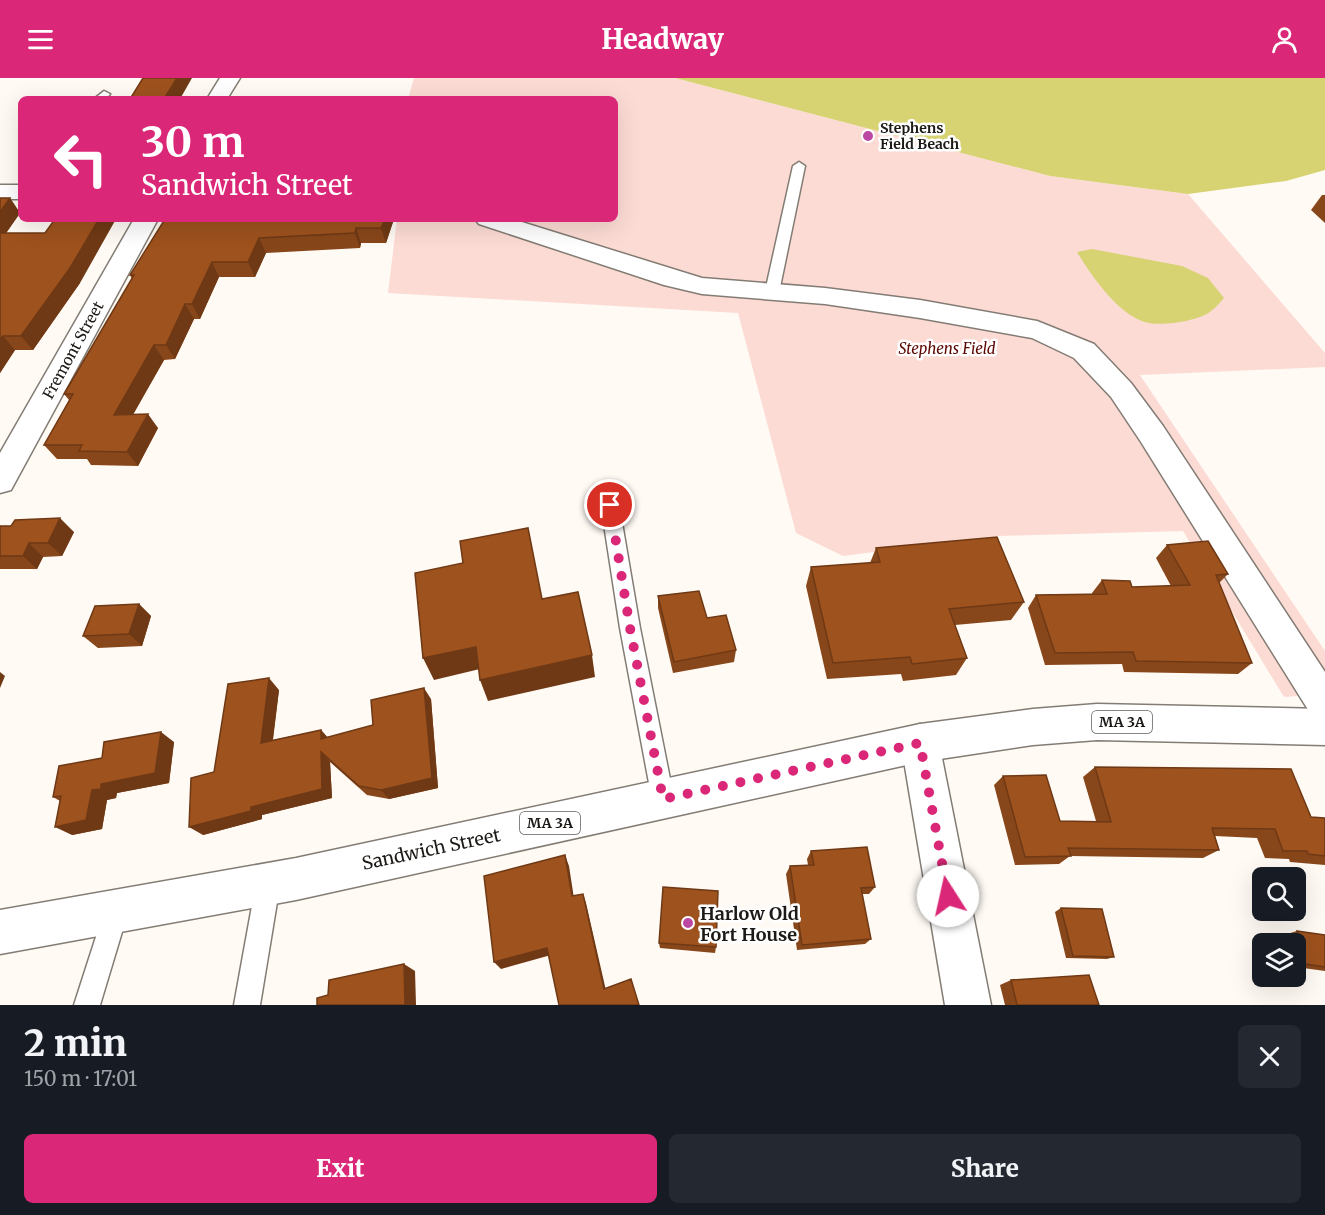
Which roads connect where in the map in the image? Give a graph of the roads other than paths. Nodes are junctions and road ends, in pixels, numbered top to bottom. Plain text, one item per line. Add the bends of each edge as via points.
1 (230, 78) edge
2 (219, 96) edge
3 (799, 166) dead end
4 (0, 192) edge
5 (18, 192) edge
6 (144, 222) edge
7 (495, 222) edge
8 (772, 292) junction
9 (0, 481) edge
10 (610, 505) dead end
11 (1325, 704) edge
12 (1325, 727) edge
13 (920, 743) junction
14 (663, 799) junction
15 (268, 884) junction
16 (117, 912) junction
17 (0, 932) edge
18 (87, 1005) edge
19 (248, 1005) edge
20 (968, 1005) edge

1 - 2 street
3 - 8 lane
4 - 5 street
6 - 9 street, Fremont Street
7 - 8 street via 673,279 722,289
8 - 11 street via 890,304 1026,328 1055,336 1084,351 1121,390 1152,434
10 - 14 lane
12 - 13 street, Sandwich Street / MA 3A via 1096,722
13 - 14 street, Sandwich Street / MA 3A
13 - 20 street
14 - 15 street, Sandwich Street / MA 3A
15 - 16 street, Sandwich Street / MA 3A
15 - 19 lane
16 - 17 street, Sandwich Street / MA 3A
16 - 18 lane

